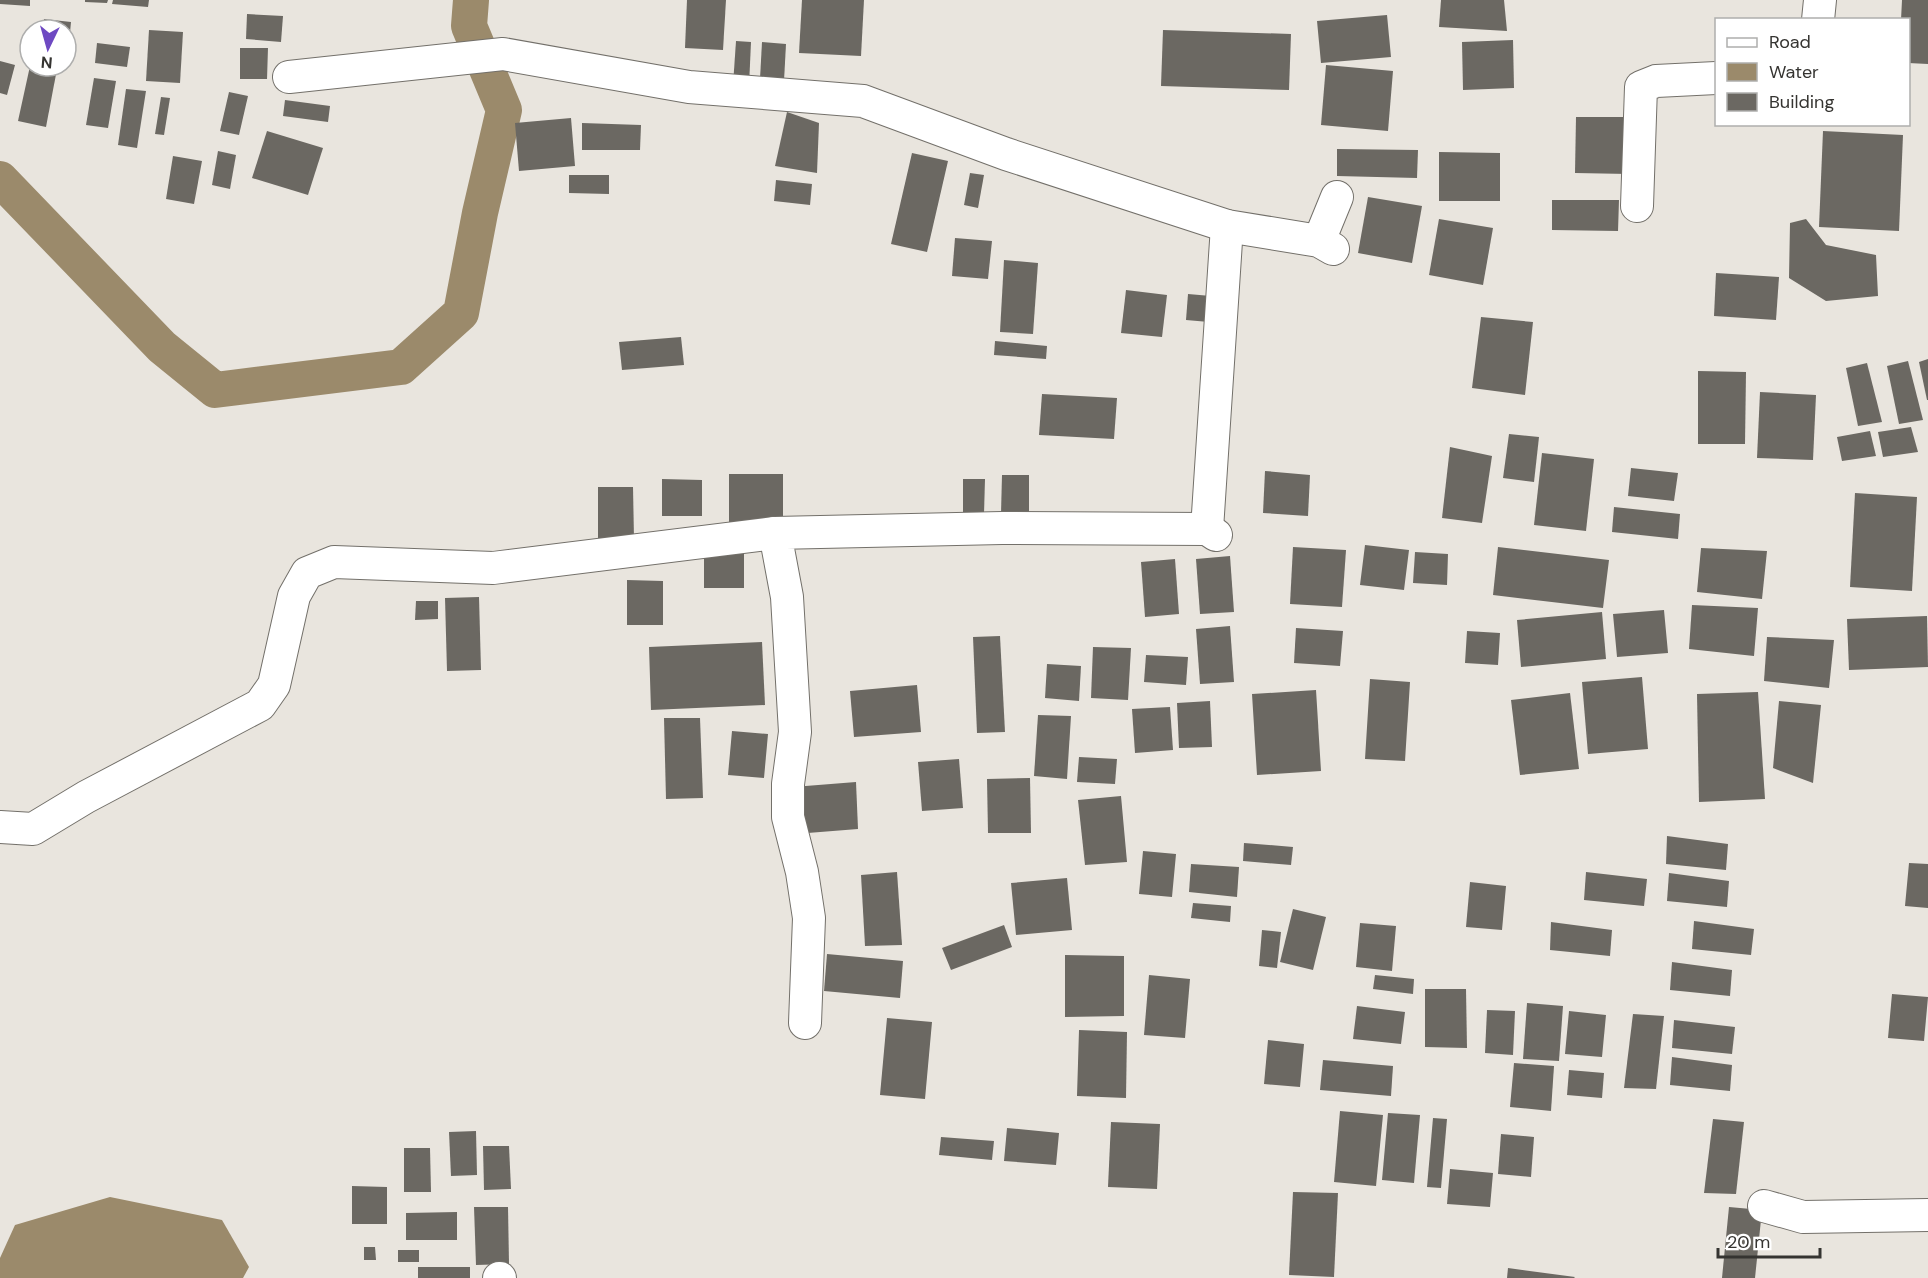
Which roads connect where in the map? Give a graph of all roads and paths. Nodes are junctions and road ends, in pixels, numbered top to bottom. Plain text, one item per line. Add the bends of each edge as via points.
1 (1820, 0) edge
2 (1818, 18) edge
3 (289, 77) dead end
4 (1715, 78) edge
5 (1337, 197) dead end
6 (1637, 206) dead end
7 (1227, 226) junction
8 (775, 533) junction
9 (0, 827) edge
10 (805, 1023) dead end
11 (1764, 1206) dead end
12 (1928, 1215) edge

1 - 2 street
3 - 7 street via 503,54 689,87 863,100 1006,154
4 - 6 street via 1656,81 1641,87
5 - 7 street via 1326,245
7 - 8 street via 1211,532 1002,528
8 - 9 street via 493,568 334,562 307,573 294,596 274,685 260,705 33,829
8 - 10 street via 787,597 795,732 788,817 809,918
11 - 12 street via 1803,1217

